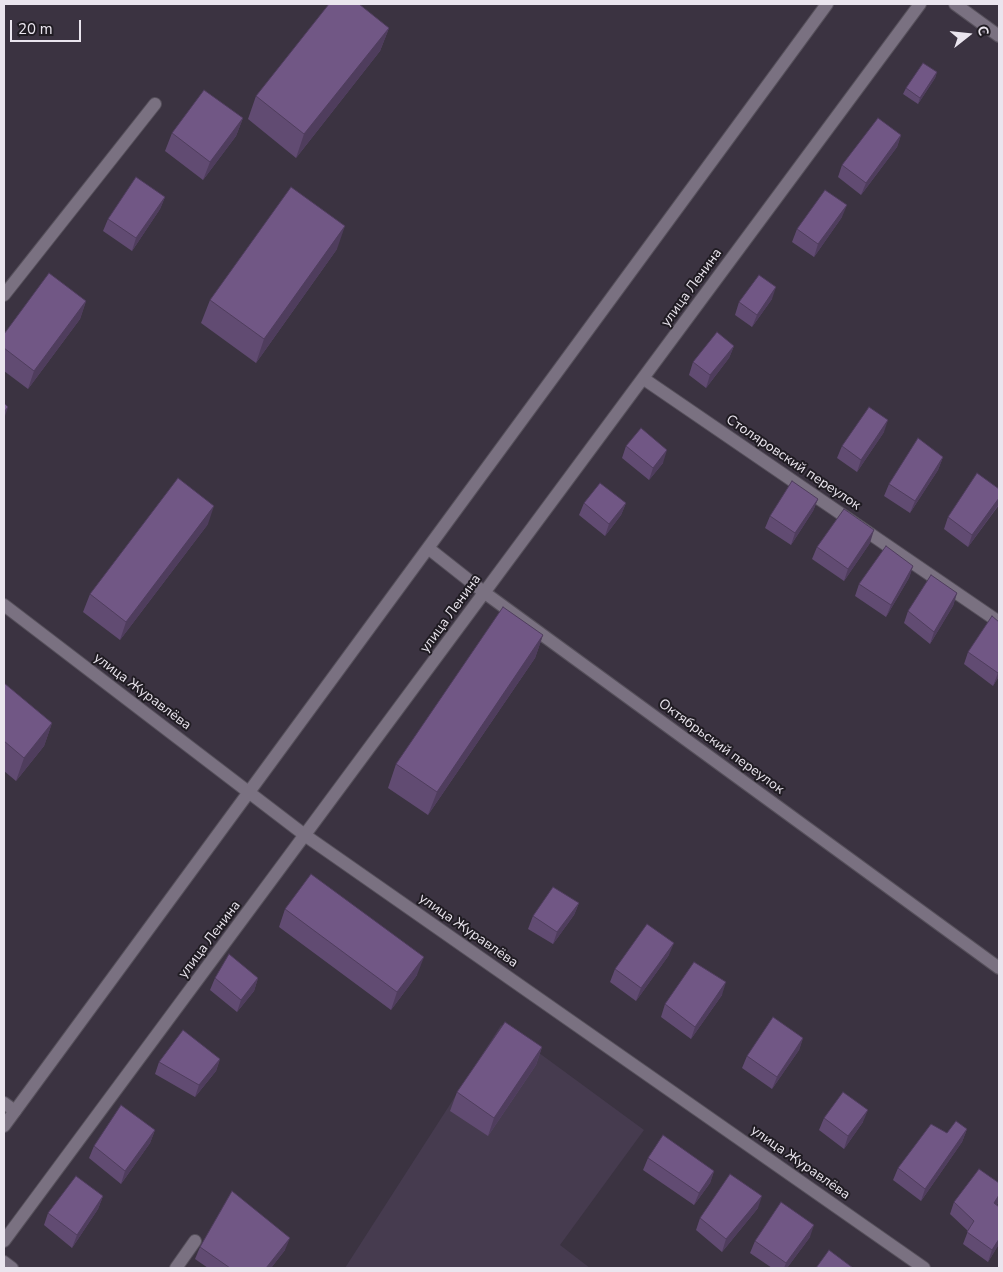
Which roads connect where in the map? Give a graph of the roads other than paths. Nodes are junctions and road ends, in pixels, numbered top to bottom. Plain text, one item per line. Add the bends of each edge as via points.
1 (827, 4) edge
2 (920, 4) edge
3 (955, 4) edge
4 (999, 36) edge
5 (155, 104) dead end
6 (4, 296) edge
7 (644, 379) junction
8 (428, 548) junction
9 (485, 593) junction
10 (4, 605) edge
11 (999, 622) edge
12 (249, 792) junction
13 (306, 836) junction
14 (999, 968) edge
15 (4, 1103) edge
16 (15, 1111) junction
17 (4, 1126) edge
18 (4, 1241) edge
19 (195, 1241) dead end
20 (4, 1262) edge
21 (12, 1268) edge
22 (176, 1268) edge
23 (924, 1268) edge

1 - 8 street
2 - 7 street, улица Ленина
3 - 4 street
5 - 6 street
7 - 9 street, улица Ленина
7 - 11 street, Столяровский переулок
8 - 9 street, Октябрьский переулок
8 - 12 street
9 - 13 street, улица Ленина
9 - 14 street, Октябрьский переулок
10 - 12 street, улица Журавлёва
12 - 13 street, улица Журавлёва
12 - 16 street
13 - 18 street, улица Ленина
13 - 23 street, улица Журавлёва
15 - 16 street
16 - 17 street
19 - 22 street
20 - 21 street

